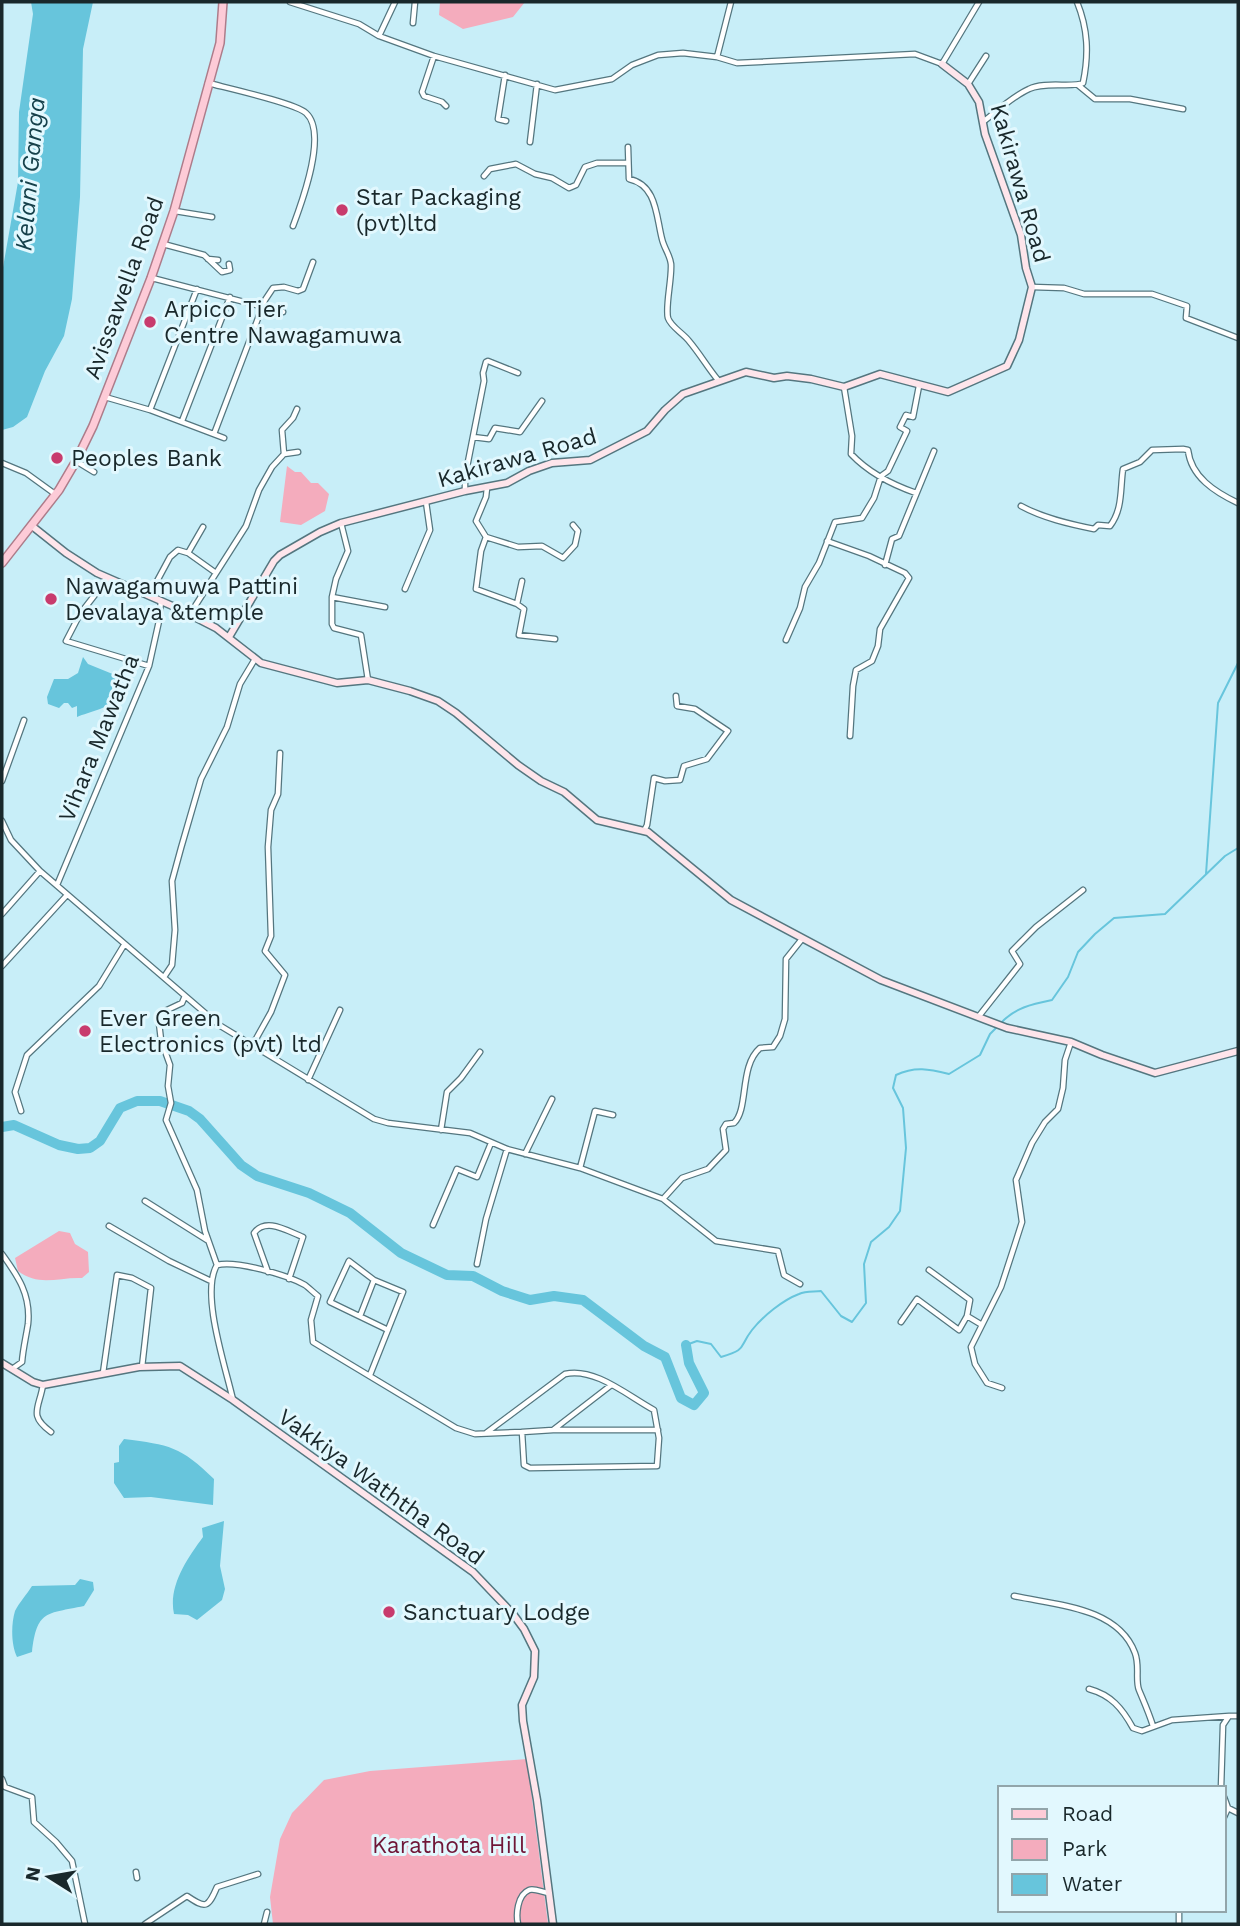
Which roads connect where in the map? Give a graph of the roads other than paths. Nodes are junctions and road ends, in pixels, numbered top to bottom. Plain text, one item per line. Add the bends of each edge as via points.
1 (223, 2) edge
2 (290, 2) edge
3 (395, 2) edge
4 (415, 2) edge
5 (731, 2) edge
6 (979, 2) edge
7 (1077, 2) edge
8 (413, 23) dead end
9 (379, 36) junction
10 (434, 55) junction
11 (717, 57) junction
12 (986, 57) dead end
13 (942, 64) junction
14 (505, 75) junction
15 (208, 83) junction
16 (537, 84) junction
17 (968, 84) junction
18 (1078, 85) junction
19 (446, 106) dead end
20 (1183, 109) dead end
21 (506, 121) dead end
22 (983, 122) junction
23 (530, 142) dead end
24 (628, 147) dead end
25 (628, 163) junction
26 (484, 176) dead end
27 (174, 211) junction
28 (212, 217) dead end
29 (293, 226) dead end
30 (163, 244) junction
31 (207, 259) junction
32 (218, 260) dead end
33 (313, 262) dead end
34 (229, 264) dead end
35 (151, 278) junction
36 (1032, 287) junction
37 (197, 289) junction
38 (230, 296) junction
39 (264, 306) junction
40 (283, 312) dead end
41 (1238, 338) edge
42 (518, 373) dead end
43 (718, 380) junction
44 (919, 386) junction
45 (844, 387) junction
46 (104, 396) junction
47 (542, 401) dead end
48 (297, 409) dead end
49 (150, 410) junction
50 (181, 421) junction
51 (214, 434) junction
52 (472, 437) junction
53 (224, 438) dead end
54 (934, 451) dead end
55 (298, 452) dead end
56 (284, 454) junction
57 (76, 461) junction
58 (2, 463) edge
59 (94, 472) dead end
60 (881, 476) junction
61 (487, 488) junction
62 (465, 491) junction
63 (916, 493) junction
64 (56, 494) junction
65 (426, 502) junction
66 (1238, 503) edge
67 (1021, 506) dead end
68 (341, 523) junction
69 (573, 525) dead end
70 (32, 526) junction
71 (203, 527) dead end
72 (486, 537) junction
73 (827, 541) junction
74 (188, 553) junction
75 (2, 563) edge
76 (885, 565) junction
77 (216, 573) junction
78 (108, 578) junction
79 (522, 581) dead end
80 (405, 589) dead end
81 (149, 596) junction
82 (332, 597) junction
83 (161, 601) junction
84 (517, 604) junction
85 (385, 607) dead end
86 (190, 614) junction
87 (229, 637) junction
88 (555, 639) dead end
89 (786, 640) dead end
90 (255, 659) junction
91 (149, 666) junction
92 (368, 680) junction
93 (676, 696) dead end
94 (24, 720) dead end
95 (850, 736) dead end
96 (280, 753) dead end
97 (2, 781) edge
98 (2, 821) edge
99 (644, 831) junction
100 (40, 871) junction
101 (57, 885) junction
102 (1083, 890) dead end
103 (67, 895) junction
104 (2, 914) edge
105 (802, 939) junction
106 (124, 945) junction
107 (2, 966) edge
108 (164, 977) junction
109 (185, 996) junction
110 (340, 1010) dead end
111 (979, 1016) junction
112 (1071, 1042) junction
113 (252, 1046) junction
114 (1238, 1051) edge
115 (480, 1052) dead end
116 (308, 1080) junction
117 (552, 1098) dead end
118 (21, 1111) dead end
119 (613, 1115) dead end
120 (441, 1130) junction
121 (491, 1143) junction
122 (507, 1149) junction
123 (525, 1154) junction
124 (580, 1168) junction
125 (663, 1199) junction
126 (145, 1201) dead end
127 (433, 1225) dead end
128 (110, 1226) dead end
129 (208, 1241) junction
130 (2, 1254) edge
131 (477, 1264) dead end
132 (217, 1265) junction
133 (929, 1270) dead end
134 (268, 1272) junction
135 (289, 1279) junction
136 (374, 1280) junction
137 (211, 1281) junction
138 (800, 1284) dead end
139 (318, 1296) junction
140 (330, 1302) junction
141 (359, 1316) junction
142 (967, 1316) junction
143 (901, 1322) dead end
144 (982, 1325) junction
145 (388, 1330) junction
146 (2, 1363) edge
147 (142, 1367) junction
148 (10, 1370) junction
149 (103, 1373) junction
150 (370, 1375) junction
151 (43, 1385) junction
152 (610, 1386) junction
153 (1002, 1388) dead end
154 (233, 1401) junction
155 (552, 1430) junction
156 (657, 1430) junction
157 (51, 1432) dead end
158 (522, 1432) junction
159 (486, 1433) junction
160 (1014, 1596) dead end
161 (1089, 1689) dead end
162 (1229, 1716) junction
163 (1238, 1716) edge
164 (1153, 1726) junction
165 (2, 1779) edge
166 (1221, 1786) edge
167 (1226, 1802) edge
168 (1228, 1808) junction
169 (1226, 1812) edge
170 (1238, 1812) edge
171 (258, 1874) dead end
172 (548, 1893) junction
173 (267, 1912) dead end
174 (85, 1924) edge
175 (145, 1924) edge
176 (264, 1924) edge
177 (518, 1924) edge
178 (553, 1924) edge

1 - 15 main road, Avissawella Road via 220,43
2 - 9 street via 359,24
3 - 9 street
4 - 8 street
5 - 11 street
6 - 13 street
7 - 18 street via 1085,21 1088,58 1083,83
9 - 10 street
10 - 14 street
10 - 19 street via 422,92
11 - 13 street via 737,63 915,54
11 - 16 street via 658,55 612,79 555,90
12 - 17 street
13 - 17 street, Kakirawa Road
14 - 16 street
14 - 21 street via 498,119
15 - 27 main road, Avissawella Road
15 - 29 street via 299,108 312,120 313,153
16 - 23 street
17 - 22 street, Kakirawa Road via 979,102
18 - 20 street via 1095,99 1122,98
18 - 22 street via 1029,88
22 - 36 street, Kakirawa Road via 1021,235
24 - 25 street
25 - 26 street via 585,167 576,185 569,188 516,164 490,169
25 - 43 street via 628,179 644,184 653,196 671,262 669,321
27 - 28 street
27 - 30 main road, Avissawella Road
30 - 31 street via 192,250
30 - 35 main road, Avissawella Road
31 - 32 street
31 - 34 street via 222,272 229,270
33 - 39 street via 303,289 273,288
35 - 37 street
35 - 46 main road, Avissawella Road
36 - 41 street via 1064,288 1084,295 1152,294 1187,306 1186,318
36 - 44 street, Kakirawa Road via 1019,340 1007,366 948,393
37 - 38 street
37 - 49 street
38 - 39 street
38 - 50 street
39 - 40 street
39 - 51 street
42 - 52 street via 486,362
43 - 45 street, Kakirawa Road via 747,372
43 - 61 street, Kakirawa Road via 683,394 647,431 590,460 552,463
44 - 45 street, Kakirawa Road via 880,373
44 - 60 street via 913,417 906,415 900,426 907,430 888,471
45 - 60 street via 851,454
46 - 49 street
46 - 57 main road, Avissawella Road
47 - 52 street via 520,432 495,428 489,439
48 - 56 street via 282,430
49 - 50 street
50 - 51 street
51 - 53 street
52 - 62 street
54 - 63 street
55 - 56 street
56 - 77 street via 272,467 246,526
57 - 59 street
57 - 64 main road, Avissawella Road
58 - 64 street via 26,472
60 - 63 street
60 - 73 street via 862,518 835,522
61 - 62 street, Kakirawa Road
61 - 72 street via 477,521
62 - 65 street, Kakirawa Road
63 - 76 street via 898,536 892,539
64 - 70 main road, Avissawella Road
65 - 68 street, Kakirawa Road
65 - 80 street via 430,530
66 - 67 street via 1205,483 1194,471 1188,450 1183,449 1153,450 1123,469 1116,519 1110,526 1083,527
68 - 82 street via 348,551
68 - 87 street, Kakirawa Road via 280,555
69 - 72 street via 578,531 575,545 563,558 542,546 518,547
70 - 75 main road, Avissawella Road
70 - 78 street
71 - 74 street
72 - 84 street via 476,589
73 - 76 street
73 - 89 street
74 - 77 street
74 - 81 street via 178,550 170,557
76 - 95 street via 909,578 880,629 872,661 856,670
77 - 86 street
78 - 81 street
78 - 91 street via 66,641
79 - 84 street
81 - 83 street
82 - 85 street
82 - 92 street via 334,628 361,635
83 - 86 street
83 - 91 street, Vihara Mawatha
84 - 88 street via 524,609 519,635
86 - 87 street
87 - 90 street
90 - 92 street via 337,683
90 - 108 street via 201,779 181,848 172,881 172,965
91 - 101 street, Vihara Mawatha
92 - 99 street via 438,701 597,820
93 - 99 street via 677,706 695,709 727,731 707,759 684,766 680,780 654,778
94 - 97 street
96 - 113 street via 268,847 271,936 265,951 285,975
98 - 100 street via 11,840
99 - 105 street via 731,900
100 - 101 street
100 - 104 street
101 - 103 street
102 - 111 street via 1012,951 1020,964
103 - 106 street
103 - 107 street
105 - 111 street via 881,980
105 - 125 street via 786,959 785,1019 780,1036 773,1047 754,1052 739,1119 723,1129 726,1150 708,1169 682,1178
106 - 108 street
106 - 118 street via 99,986 27,1055 15,1092
108 - 109 street
109 - 113 street via 219,1026
109 - 129 street via 182,1003 160,1016 161,1040 170,1065 166,1120 197,1190
110 - 116 street
111 - 112 street via 1007,1028
112 - 114 street via 1155,1073
112 - 144 street via 1058,1109 1032,1143 1016,1180 1022,1222 1001,1287
113 - 116 street
115 - 120 street via 447,1092
116 - 120 street via 374,1119
117 - 123 street
119 - 124 street via 595,1111
120 - 121 street via 470,1133
121 - 122 street
121 - 127 street via 477,1177 457,1169
122 - 123 street
122 - 131 street
123 - 124 street
124 - 125 street
125 - 138 street via 716,1241 778,1251 784,1275
126 - 129 street
128 - 137 street
129 - 132 street
130 - 148 street via 25,1288 27,1307 22,1362
132 - 134 street
132 - 137 street
133 - 142 street via 970,1300
134 - 135 street
134 - 135 street via 254,1233 267,1224 303,1237
135 - 139 street
136 - 140 street via 349,1261
136 - 141 street
136 - 145 street via 403,1292
137 - 154 street via 210,1301
139 - 140 street
139 - 150 street via 311,1320 313,1342
140 - 141 street
141 - 145 street
142 - 143 street via 959,1329 917,1299
142 - 144 street
144 - 153 street via 971,1346 975,1364 987,1383
145 - 150 street
146 - 148 street
147 - 149 street, Vakkiya Waththa Road
147 - 149 street via 152,1288 117,1275
147 - 154 street, Vakkiya Waththa Road via 180,1366
148 - 151 street
149 - 151 street, Vakkiya Waththa Road
150 - 159 street via 456,1428
151 - 157 street via 36,1416
152 - 155 street
152 - 156 street via 654,1410
152 - 159 street via 589,1374 565,1374
154 - 172 street, Vakkiya Waththa Road via 473,1572 524,1629 535,1651 534,1677 522,1705 523,1721
155 - 156 street
155 - 158 street
156 - 158 street via 657,1466 530,1468 524,1465
158 - 159 street
160 - 164 street via 1083,1609 1115,1625 1135,1653 1138,1688
161 - 164 street via 1116,1702 1133,1728 1142,1731
162 - 163 street
162 - 164 street
162 - 166 street via 1223,1725
165 - 174 street via 5,1787 32,1797 34,1822 72,1861
167 - 168 street
168 - 169 street
168 - 170 street
171 - 175 street via 217,1887 206,1905 187,1896
172 - 177 street via 533,1889 525,1894 518,1907
172 - 178 street, Vakkiya Waththa Road
173 - 176 street

